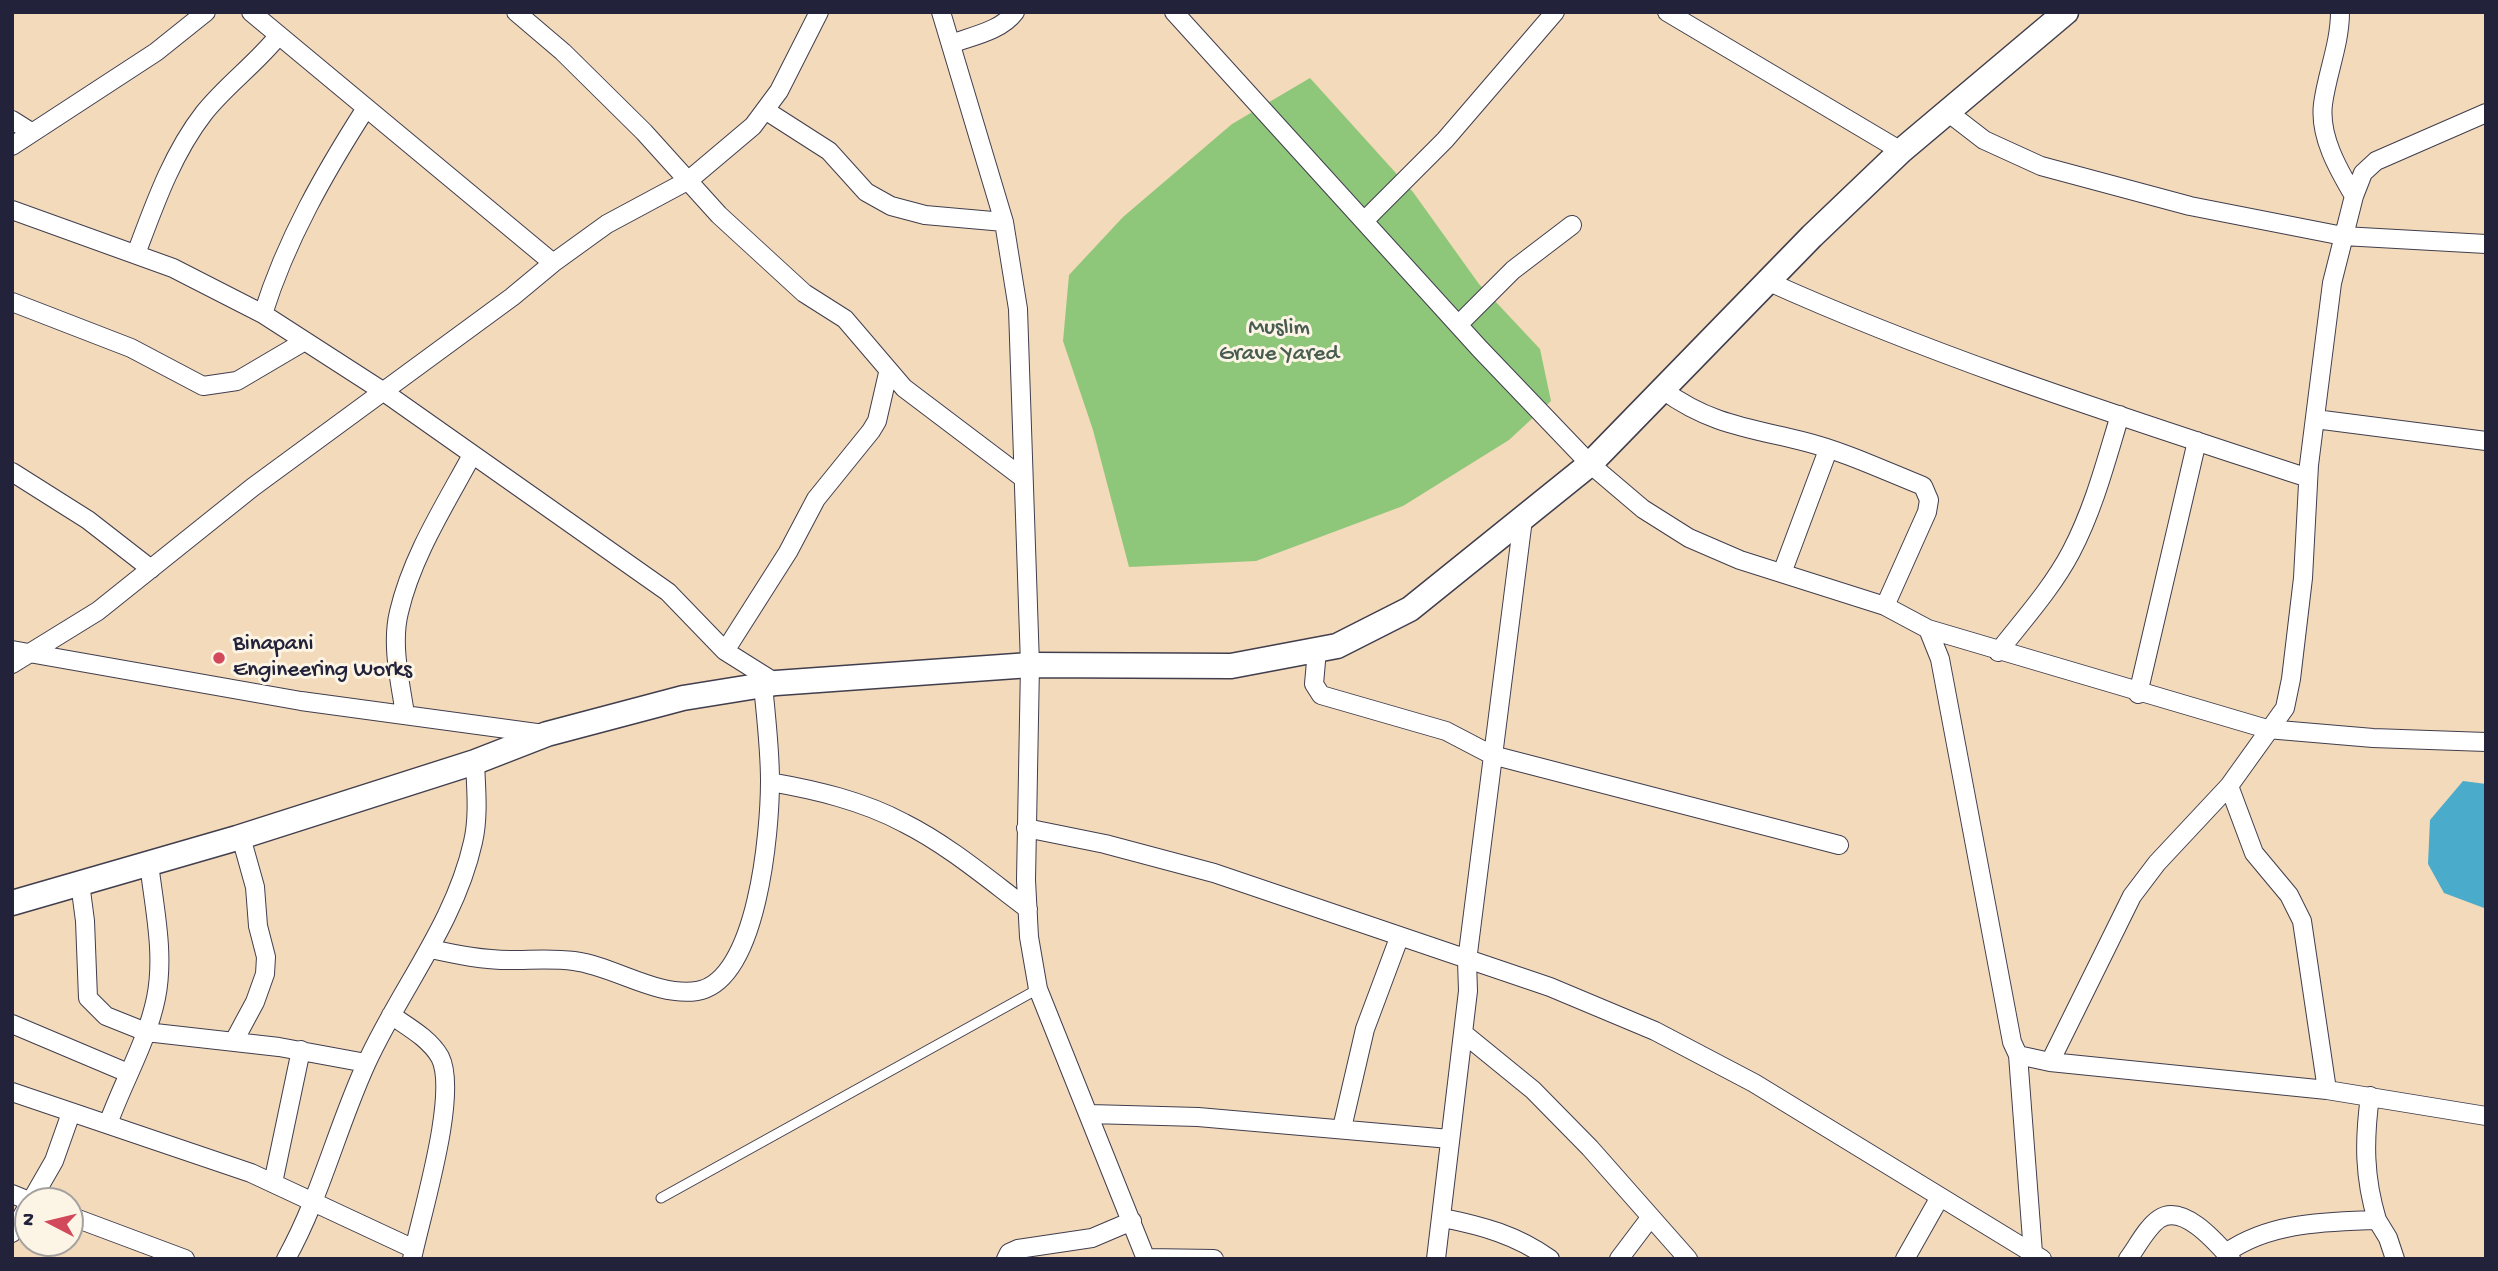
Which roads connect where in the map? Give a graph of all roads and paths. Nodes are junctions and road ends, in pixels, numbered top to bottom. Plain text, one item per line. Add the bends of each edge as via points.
1 (206, 12) edge
2 (251, 12) edge
3 (516, 12) edge
4 (819, 12) edge
5 (941, 12) edge
6 (1015, 12) edge
7 (1174, 12) edge
8 (1555, 12) edge
9 (1667, 12) edge
10 (2340, 12) edge
11 (2056, 15) edge
12 (279, 35) junction
13 (951, 44) junction
14 (366, 108) junction
15 (765, 110) junction
16 (1949, 113) junction
17 (2486, 113) edge
18 (12, 120) edge
19 (31, 132) junction
20 (12, 146) edge
21 (1901, 151) junction
22 (688, 181) junction
23 (2354, 196) junction
24 (12, 210) edge
25 (1364, 221) junction
26 (1004, 222) junction
27 (1572, 225) dead end
28 (2343, 236) junction
29 (2486, 244) edge
30 (136, 254) junction
31 (552, 263) junction
32 (1767, 281) junction
33 (12, 302) edge
34 (263, 314) junction
35 (1458, 324) junction
36 (304, 341) junction
37 (888, 373) junction
38 (1663, 390) junction
39 (384, 392) junction
40 (2120, 415) junction
41 (2315, 419) junction
42 (2197, 441) junction
43 (2486, 441) edge
44 (1828, 450) junction
45 (472, 455) junction
46 (1590, 464) junction
47 (12, 472) edge
48 (1023, 478) junction
49 (2308, 478) junction
50 (1523, 519) junction
51 (151, 569) junction
52 (1782, 573) junction
53 (1885, 606) junction
54 (1928, 629) junction
55 (12, 650) edge
56 (1317, 650) junction
57 (725, 651) junction
58 (1998, 652) junction
59 (33, 654) junction
60 (12, 664) edge
61 (1030, 665) junction
62 (769, 684) junction
63 (2138, 694) junction
64 (405, 714) junction
65 (2267, 729) junction
66 (547, 734) junction
67 (2486, 742) edge
68 (1492, 755) junction
69 (475, 762) junction
70 (770, 782) junction
71 (2229, 786) junction
72 (1026, 828) junction
73 (242, 837) junction
74 (1839, 845) dead end
75 (149, 863) junction
76 (80, 883) junction
77 (12, 903) edge
78 (1028, 909) junction
79 (1399, 938) junction
80 (431, 949) junction
81 (1467, 961) junction
82 (1038, 989) junction
83 (391, 1015) junction
84 (12, 1024) edge
85 (146, 1032) junction
86 (1463, 1033) junction
87 (234, 1041) junction
88 (301, 1050) junction
89 (2018, 1055) junction
90 (2050, 1062) junction
91 (366, 1063) junction
92 (128, 1073) junction
93 (2326, 1090) junction
94 (12, 1092) edge
95 (2370, 1096) junction
96 (71, 1113) junction
97 (1090, 1114) junction
98 (2486, 1116) edge
99 (108, 1124) junction
100 (1342, 1128) junction
101 (1450, 1139) junction
102 (273, 1183) junction
103 (38, 1187) edge
104 (1940, 1197) junction
105 (661, 1198) dead end
106 (315, 1201) junction
107 (1443, 1218) junction
108 (1650, 1218) junction
109 (2377, 1220) junction
110 (84, 1221) edge
111 (1132, 1221) junction
112 (413, 1254) edge
113 (2038, 1256) edge
114 (2228, 1256) edge
115 (185, 1259) edge
116 (286, 1259) edge
117 (1006, 1259) edge
118 (1146, 1259) edge
119 (1214, 1259) edge
120 (1436, 1259) edge
121 (1550, 1259) edge
122 (1619, 1259) edge
123 (1688, 1259) edge
124 (1905, 1259) edge
125 (2128, 1259) edge
126 (2395, 1259) edge

1 - 19 street via 156,52
2 - 12 street
3 - 22 street via 563,52
4 - 15 street via 796,61
5 - 13 street
6 - 13 street via 997,27
7 - 25 street
8 - 25 street via 1445,140
9 - 21 street
10 - 23 street via 2324,116 2330,149
11 - 16 main road
12 - 14 street
12 - 30 street via 216,99 189,134
13 - 26 street
14 - 31 street
14 - 34 street via 290,243
15 - 22 street via 753,126
15 - 26 street via 829,151 866,192 891,206 925,215
16 - 21 main road
16 - 28 street via 1984,140 2041,166 2190,206
17 - 23 street via 2376,161 2363,173
18 - 19 street
19 - 20 street
21 - 32 main road
22 - 31 street via 607,224
22 - 37 street via 804,293 845,319
23 - 28 street
24 - 30 street
25 - 35 street
26 - 48 street via 1018,309
27 - 35 street via 1513,270
28 - 29 street
28 - 41 street via 2332,283
30 - 34 street
31 - 39 street
32 - 38 main road
32 - 40 street via 1858,322
33 - 36 street via 131,348 203,386 237,381
34 - 36 street
35 - 46 street
36 - 39 street
37 - 48 street
37 - 57 street via 871,431 816,499
38 - 44 street via 1684,406 1730,426
38 - 46 main road
39 - 45 street
39 - 51 street via 253,487
40 - 42 street
40 - 58 street via 2094,500 2071,551 2050,587
41 - 43 street
41 - 49 street
42 - 49 street
42 - 63 street
44 - 52 street
44 - 53 street via 1923,486 1929,500
45 - 57 street via 668,592
45 - 64 street via 420,551 398,613 397,661
46 - 50 main road
46 - 52 street via 1643,509 1689,538
47 - 51 street via 88,520
48 - 61 street
49 - 65 street via 2291,680 2285,708
50 - 56 main road via 1410,609 1337,646
50 - 68 street
51 - 59 street
52 - 53 street
53 - 54 street
54 - 58 street
54 - 89 street via 1940,659
55 - 59 street
56 - 61 main road via 1231,666
56 - 68 street via 1314,684 1321,695 1446,731
57 - 62 street
58 - 63 street
59 - 60 street
59 - 64 street via 300,701
61 - 62 main road
61 - 72 street
62 - 66 main road via 683,698
62 - 70 street
63 - 65 street
64 - 66 street
65 - 67 street
65 - 71 street
66 - 69 main road
68 - 74 street
68 - 81 street
69 - 73 main road
69 - 80 street via 473,841 461,884
70 - 78 street via 837,797 904,822
70 - 80 street via 755,915 737,956 717,982 700,991 679,992 576,961 474,958
71 - 90 street via 2132,895
71 - 93 street via 2254,853 2289,895 2302,921
72 - 78 street
72 - 79 street via 1214,873
73 - 75 main road
73 - 87 street via 266,957 255,1002
75 - 76 main road
75 - 85 street via 159,951 156,997
76 - 77 main road
76 - 85 street via 88,998 106,1016
78 - 82 street
79 - 81 street
79 - 100 street via 1365,1029
80 - 83 street
81 - 86 street
81 - 104 street via 1550,987 1655,1031 1754,1083
82 - 97 street
82 - 105 lane
83 - 91 street
83 - 112 street via 428,1041 440,1058 446,1080 445,1107
84 - 92 street
85 - 87 street
85 - 92 street
86 - 101 street
86 - 108 street via 1533,1090
87 - 88 street
88 - 91 street
88 - 102 street
89 - 90 street
89 - 113 street
90 - 93 street
91 - 106 street
92 - 99 street
93 - 95 street
94 - 96 street
95 - 98 street
95 - 109 street via 2364,1161
96 - 99 street
96 - 103 street via 54,1161
97 - 100 street
97 - 111 street
99 - 102 street
100 - 101 street
101 - 107 street
102 - 106 street
104 - 113 street
104 - 124 street
106 - 112 street
106 - 116 street
107 - 120 street
107 - 121 street via 1489,1227
108 - 122 street
108 - 123 street
109 - 114 street via 2265,1232 2244,1240
109 - 126 street
110 - 115 street
111 - 117 street via 1092,1238 1018,1249
111 - 118 street
114 - 125 street via 2183,1216 2170,1215 2158,1220
118 - 119 street

